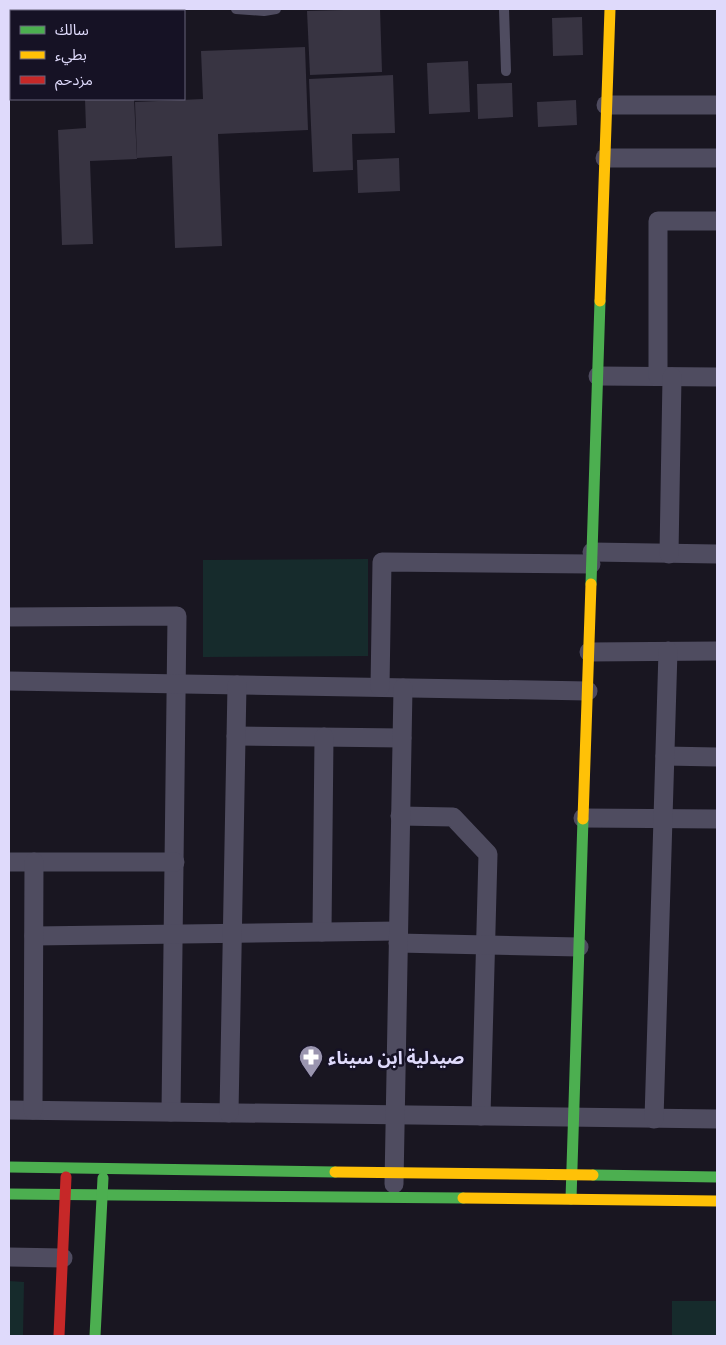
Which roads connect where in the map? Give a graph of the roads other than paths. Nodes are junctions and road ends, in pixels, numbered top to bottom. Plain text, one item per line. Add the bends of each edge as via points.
1 (236, 9) edge
2 (276, 9) edge
3 (504, 9) edge
4 (610, 9) edge
5 (506, 71) dead end
6 (606, 105) junction
7 (717, 105) edge
8 (605, 158) junction
9 (717, 158) edge
10 (717, 221) edge
11 (598, 376) junction
12 (665, 376) junction
13 (717, 377) edge
14 (669, 554) junction
15 (717, 554) edge
16 (592, 558) junction
17 (9, 617) edge
18 (668, 651) junction
19 (717, 651) edge
20 (589, 652) junction
21 (9, 681) edge
22 (177, 684) junction
23 (237, 685) junction
24 (380, 687) junction
25 (403, 688) junction
26 (588, 691) junction
27 (236, 736) junction
28 (324, 737) junction
29 (402, 738) junction
30 (665, 756) junction
31 (717, 757) edge
32 (400, 816) junction
33 (583, 818) junction
34 (663, 818) junction
35 (717, 819) edge
36 (9, 862) edge
37 (34, 862) junction
38 (175, 862) junction
39 (322, 932) junction
40 (232, 933) junction
41 (174, 934) junction
42 (34, 936) junction
43 (398, 937) junction
44 (485, 945) junction
45 (579, 947) junction
46 (9, 1110) edge
47 (33, 1110) junction
48 (171, 1112) junction
49 (229, 1113) junction
50 (394, 1115) junction
51 (481, 1116) junction
52 (574, 1118) junction
53 (654, 1119) junction
54 (717, 1120) edge
55 (9, 1167) edge
56 (67, 1168) junction
57 (103, 1169) junction
58 (394, 1173) junction
59 (571, 1175) junction
60 (717, 1177) edge
61 (9, 1194) edge
62 (65, 1195) junction
63 (102, 1195) junction
64 (393, 1198) junction
65 (571, 1199) junction
66 (717, 1200) edge
67 (9, 1257) edge
68 (63, 1258) junction
69 (59, 1336) edge
70 (95, 1336) edge

1 - 2 lane
3 - 5 lane
4 - 6 main road
6 - 7 street
6 - 8 main road
8 - 9 street
8 - 11 main road
10 - 12 street via 658,221
11 - 12 street
11 - 16 main road
12 - 13 street
12 - 14 street
14 - 15 street
14 - 16 street
16 - 20 main road
16 - 24 street via 382,562
17 - 22 street via 177,616
18 - 19 street
18 - 20 street
18 - 30 street
20 - 26 main road
21 - 22 street
22 - 23 street
22 - 38 street
23 - 24 street
23 - 27 street
24 - 25 street
25 - 26 street
25 - 29 street
26 - 33 main road
27 - 28 street
27 - 40 street
28 - 29 street
28 - 39 street
29 - 32 street
30 - 31 street
30 - 34 street
32 - 43 street
32 - 44 street via 453,817 488,854
33 - 34 street
33 - 45 main road
34 - 35 street
34 - 53 street
36 - 37 street
37 - 38 street
37 - 42 street
38 - 41 street
39 - 40 street
39 - 43 street
40 - 41 street
40 - 49 street
41 - 42 street
41 - 48 street
42 - 47 street
43 - 44 street
43 - 50 street
44 - 45 street
44 - 51 street
45 - 52 main road
46 - 47 street
47 - 48 street
48 - 49 street
49 - 50 street
50 - 51 street
50 - 58 street
51 - 52 street
52 - 53 street
52 - 59 main road
53 - 54 street
55 - 56 main road
56 - 57 main road
56 - 62 main road
57 - 58 main road
57 - 63 main road
58 - 59 main road
58 - 64 street
59 - 60 main road
59 - 65 main road
61 - 62 main road
62 - 63 main road
62 - 68 main road
63 - 64 main road
63 - 70 main road
64 - 65 main road
65 - 66 main road
67 - 68 street
68 - 69 main road

